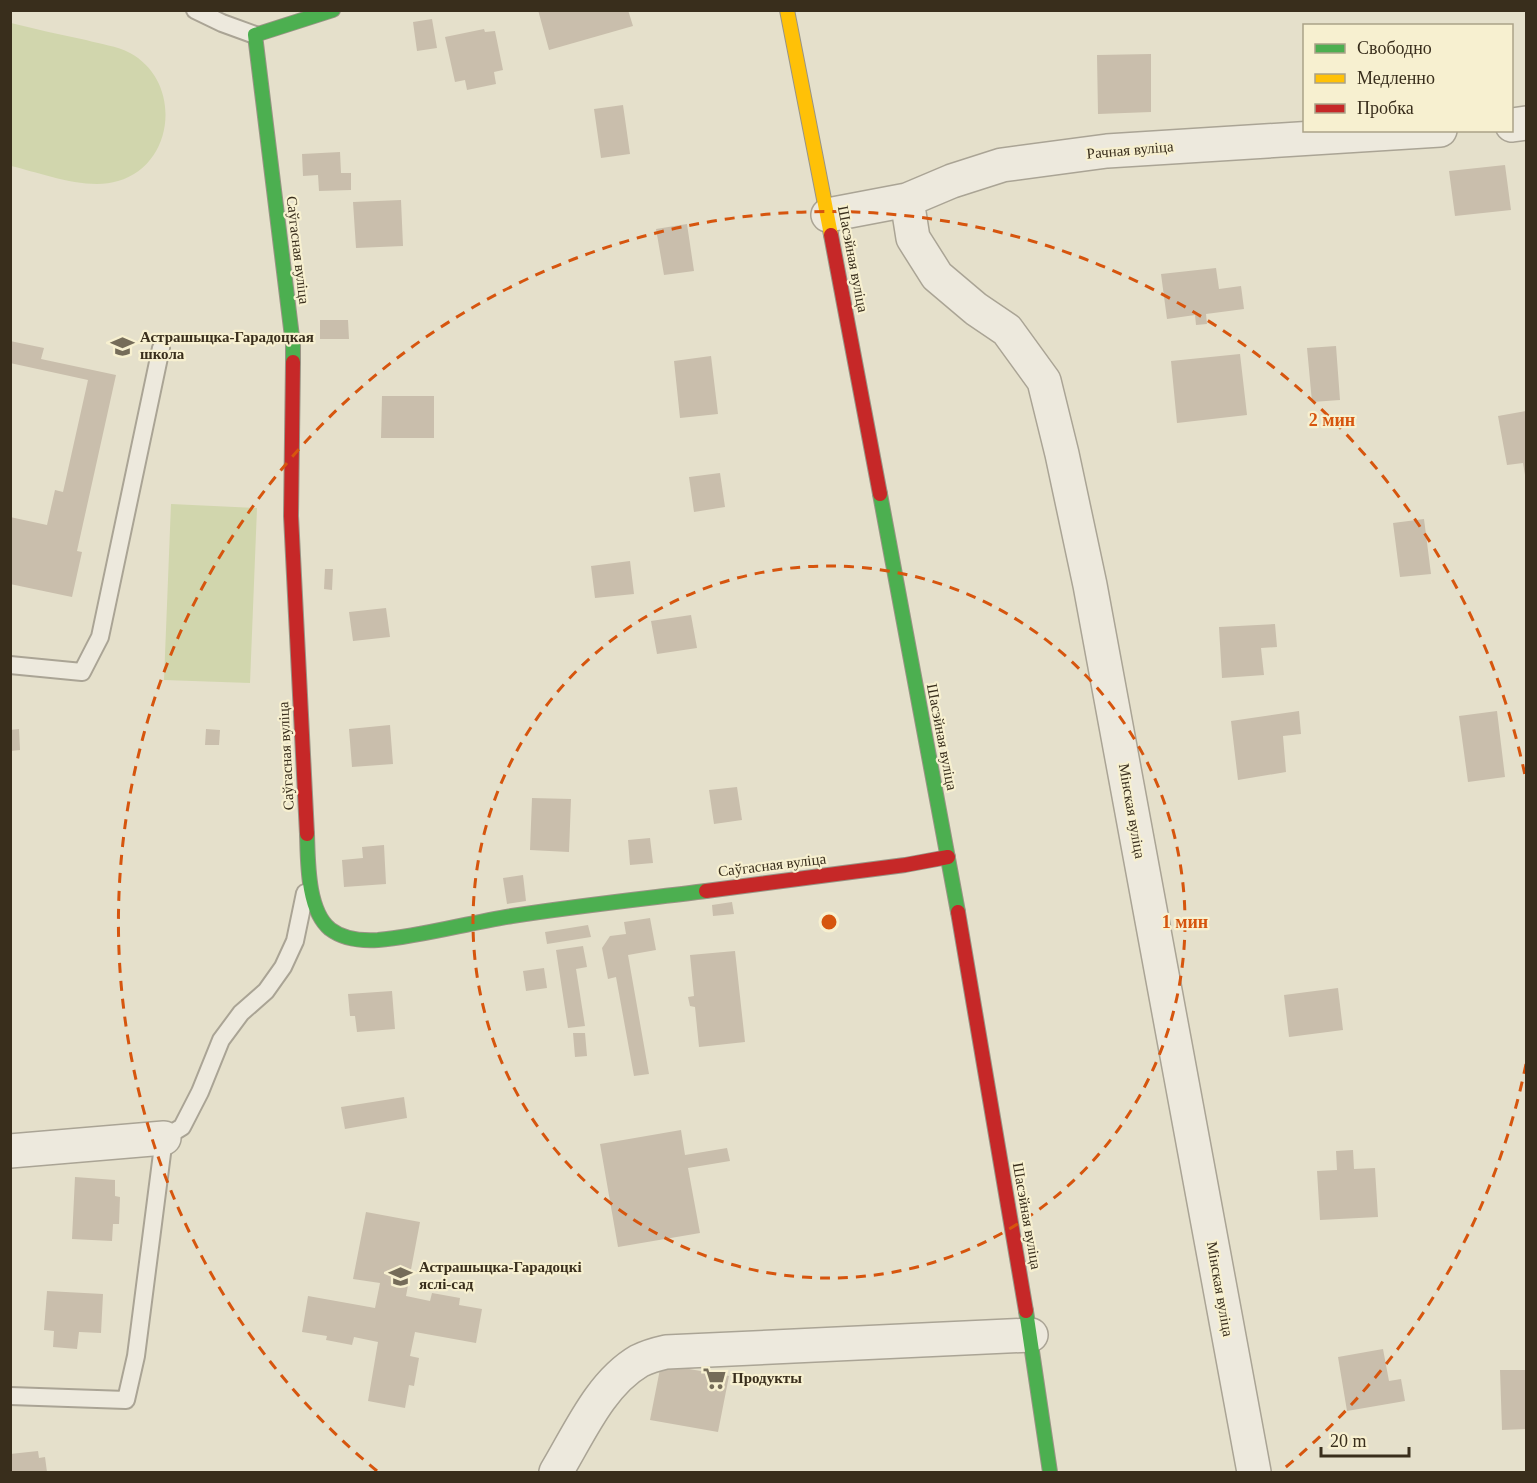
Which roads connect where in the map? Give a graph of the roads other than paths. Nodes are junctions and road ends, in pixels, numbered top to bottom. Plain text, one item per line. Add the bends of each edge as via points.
1 (195, 10) edge
2 (333, 10) edge
3 (787, 10) edge
4 (255, 35) junction
5 (1408, 132) edge
6 (907, 200) junction
7 (828, 215) junction
8 (161, 348) dead end
9 (10, 665) edge
10 (948, 857) junction
11 (309, 874) junction
12 (164, 1138) junction
13 (10, 1151) edge
14 (1031, 1335) junction
15 (10, 1396) edge
16 (556, 1473) edge
17 (1050, 1473) edge
18 (1254, 1473) edge

1 - 4 lane
2 - 4 street
3 - 7 street, Шасэйная вуліца
4 - 11 street, Саўгасная вуліца via 293,345 291,516
5 - 6 street, Рачная вуліца via 1107,151 1002,165
6 - 7 street, Рачная вуліца
6 - 18 street, Мінская вуліца via 913,238 937,276 1007,330 1044,381 1090,585
7 - 10 street, Шасэйная вуліца
8 - 9 lane via 100,637 82,672
10 - 11 street, Саўгасная вуліца via 510,915 376,940 343,937 328,927 315,905
10 - 14 street, Шасэйная вуліца
11 - 12 lane via 295,941 283,967 221,1040 182,1127
12 - 13 street
12 - 15 lane via 136,1356 126,1400
14 - 16 street via 666,1352 641,1360 618,1377
14 - 17 street, Шасэйная вуліца

